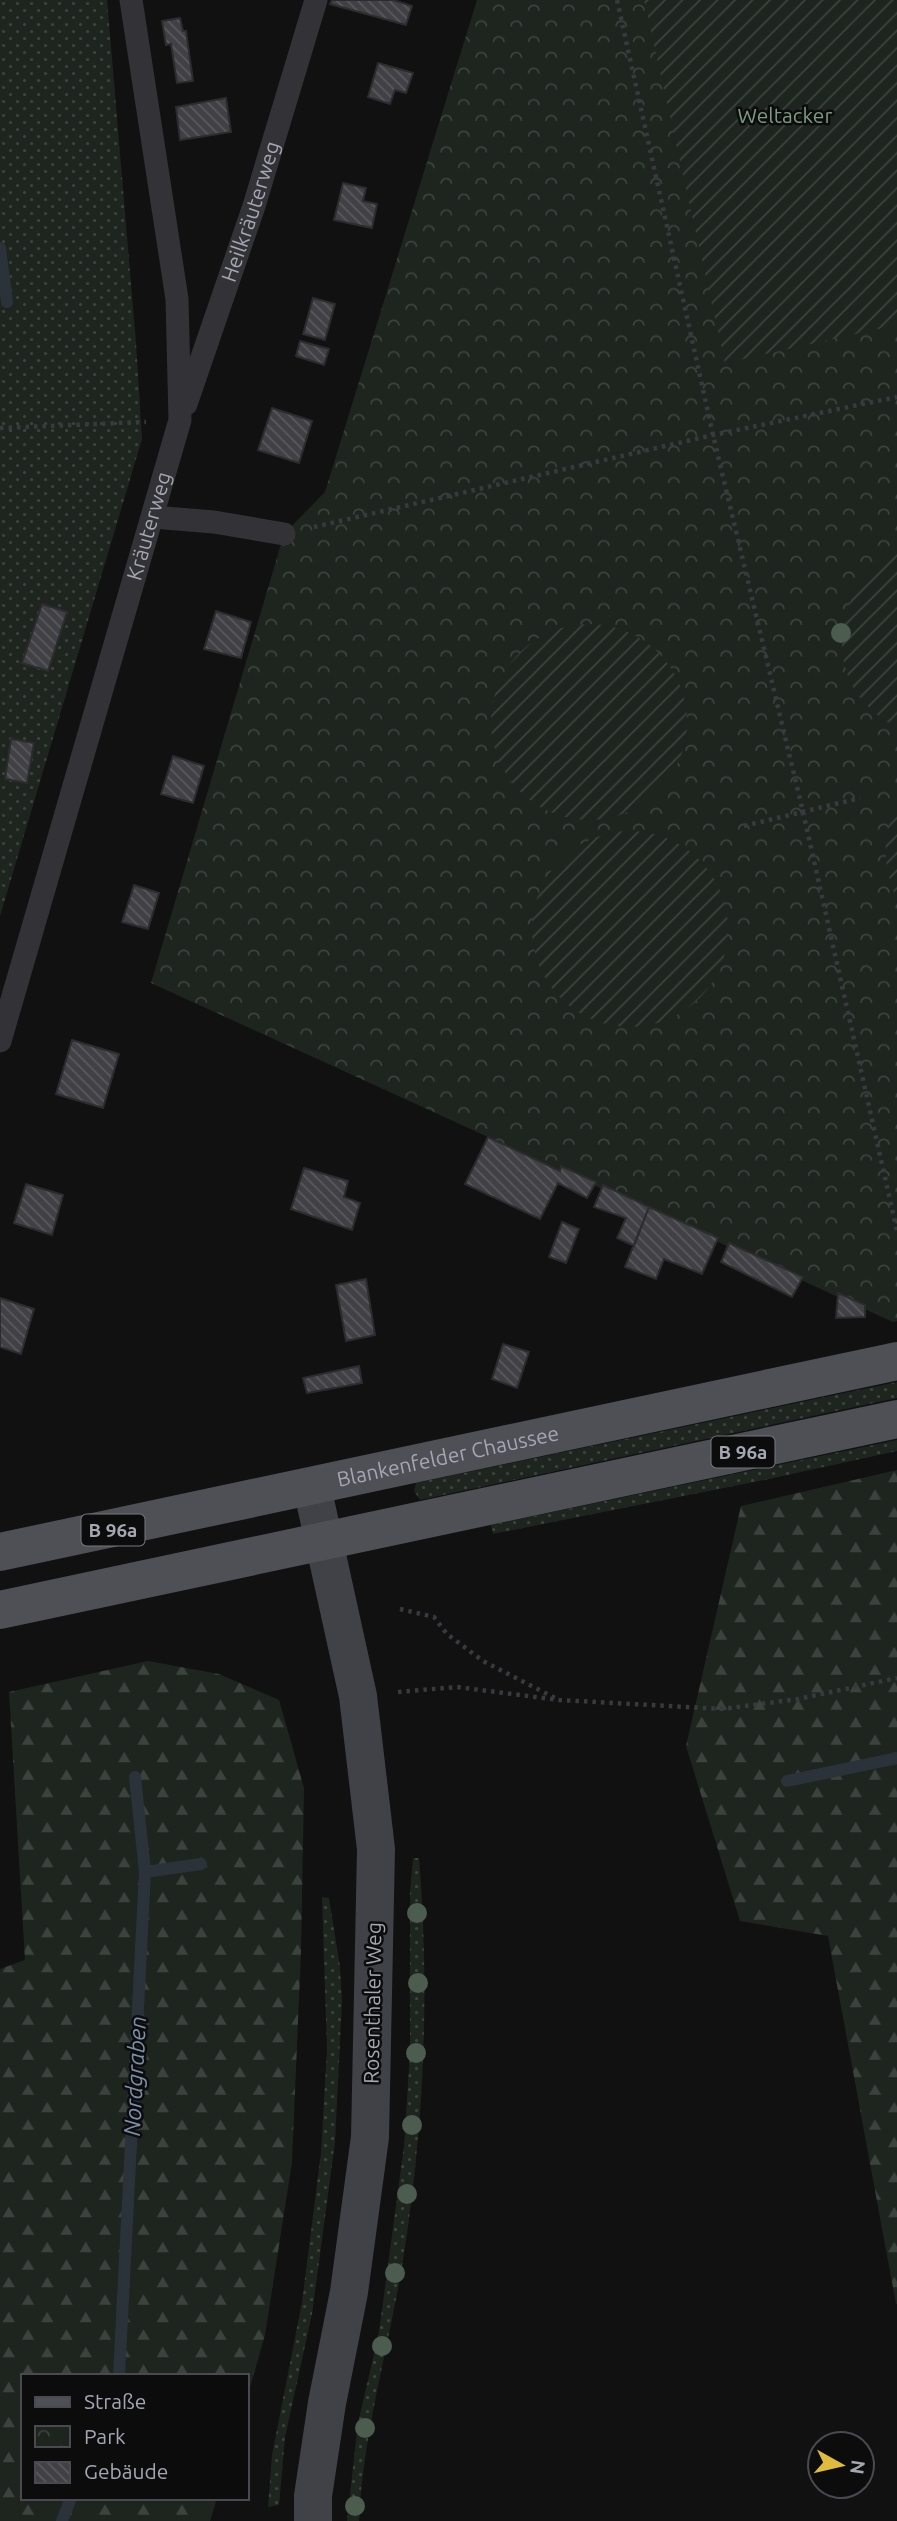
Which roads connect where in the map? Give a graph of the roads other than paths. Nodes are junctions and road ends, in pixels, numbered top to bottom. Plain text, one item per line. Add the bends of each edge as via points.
1 (131, 0) edge
2 (316, 0) edge
3 (180, 421) junction
4 (153, 517) junction
5 (284, 534) road end
6 (0, 1041) edge
7 (897, 1361) edge
8 (897, 1419) edge
9 (312, 1487) junction
10 (325, 1542) junction
11 (6, 1551) edge
12 (12, 1608) edge
13 (313, 2521) edge

1 - 3 lane, Kräuterweg via 177,299
2 - 3 lane, Heilkräuterweg via 254,206
3 - 4 lane, Kräuterweg
4 - 5 lane
4 - 6 lane, Kräuterweg
7 - 9 main road, Blankenfelder Chaussee / B 96a
8 - 10 main road, B 96a
9 - 10 main road, Rosenthaler Weg
9 - 11 main road, Blankenfelder Chaussee / B 96a
10 - 12 main road, B 96a
10 - 13 main road, Rosenthaler Weg via 358,1696 376,1849 370,2137 349,2292 315,2483

